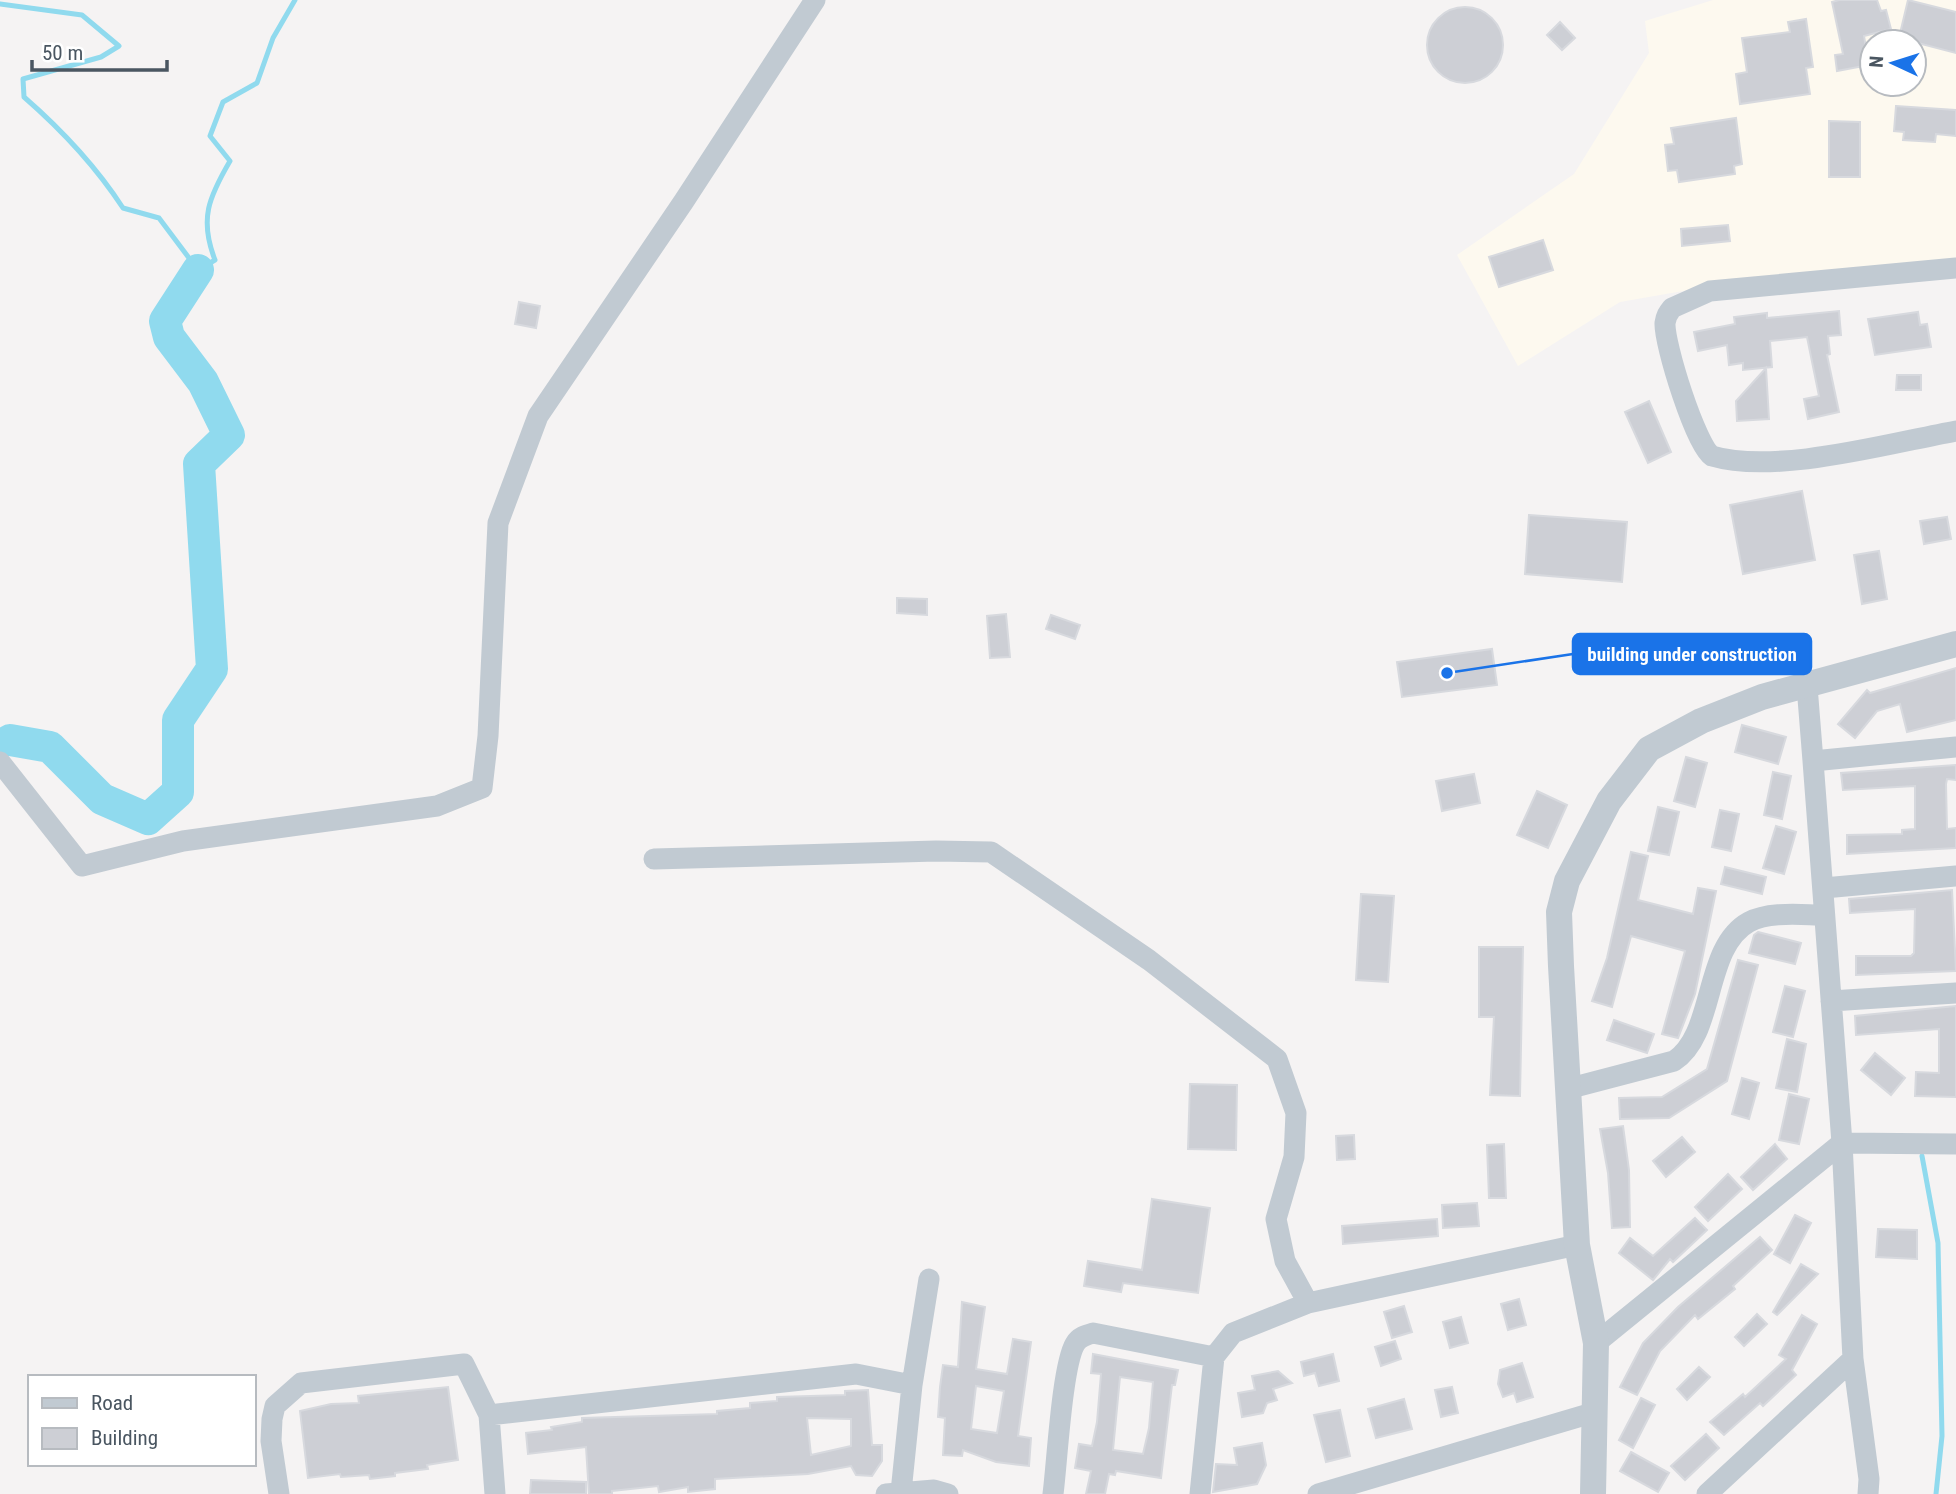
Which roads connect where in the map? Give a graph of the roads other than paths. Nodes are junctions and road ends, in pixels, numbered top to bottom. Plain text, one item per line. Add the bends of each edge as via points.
1 (815, 0) edge
2 (1956, 268) edge
3 (1956, 431) edge
4 (1956, 644) edge
5 (1807, 686) junction
6 (1956, 747) edge
7 (1813, 761) junction
8 (0, 762) edge
9 (654, 859) dead end
10 (1956, 876) edge
11 (1824, 888) junction
12 (1824, 915) junction
13 (1956, 993) edge
14 (1831, 1001) junction
15 (1567, 1089) junction
16 (1842, 1143) junction
17 (1956, 1144) edge
18 (1577, 1245) junction
19 (929, 1279) dead end
20 (1308, 1303) junction
21 (1596, 1343) junction
22 (1214, 1357) junction
23 (1853, 1359) junction
24 (912, 1385) junction
25 (1592, 1413) junction
26 (489, 1415) junction
27 (893, 1493) edge
28 (279, 1494) edge
29 (495, 1494) edge
30 (948, 1494) edge
31 (1054, 1494) edge
32 (1200, 1494) edge
33 (1318, 1494) edge
34 (1593, 1494) edge
35 (1707, 1494) edge
36 (1868, 1494) edge

1 - 8 street via 538,416 498,523 482,788 437,806 183,841 82,866
2 - 3 street via 1710,291 1672,308 1665,325 1691,423 1712,456 1766,461 1816,456
4 - 5 street
5 - 7 street
5 - 15 street via 1762,697 1700,721 1650,749 1609,801 1567,881 1559,912
6 - 7 street
7 - 11 street
9 - 20 street via 991,852 1149,960 1277,1059 1296,1113 1294,1157 1276,1219 1285,1261
10 - 11 street
11 - 12 street
12 - 14 street
12 - 15 street via 1749,922 1735,936 1715,970 1695,1041 1686,1053
13 - 14 street
14 - 16 street
15 - 18 street
16 - 17 street
16 - 21 street
16 - 23 street
18 - 20 street
18 - 21 street
19 - 24 street
20 - 22 street via 1233,1333
21 - 25 street
22 - 31 street via 1093,1333 1082,1337 1074,1345 1069,1366
22 - 32 street
23 - 35 street
23 - 36 street
24 - 26 street via 856,1374
24 - 27 street
25 - 33 street
25 - 34 street
26 - 28 street via 464,1364 301,1383 280,1400 272,1419
26 - 29 street
27 - 30 street via 934,1490

